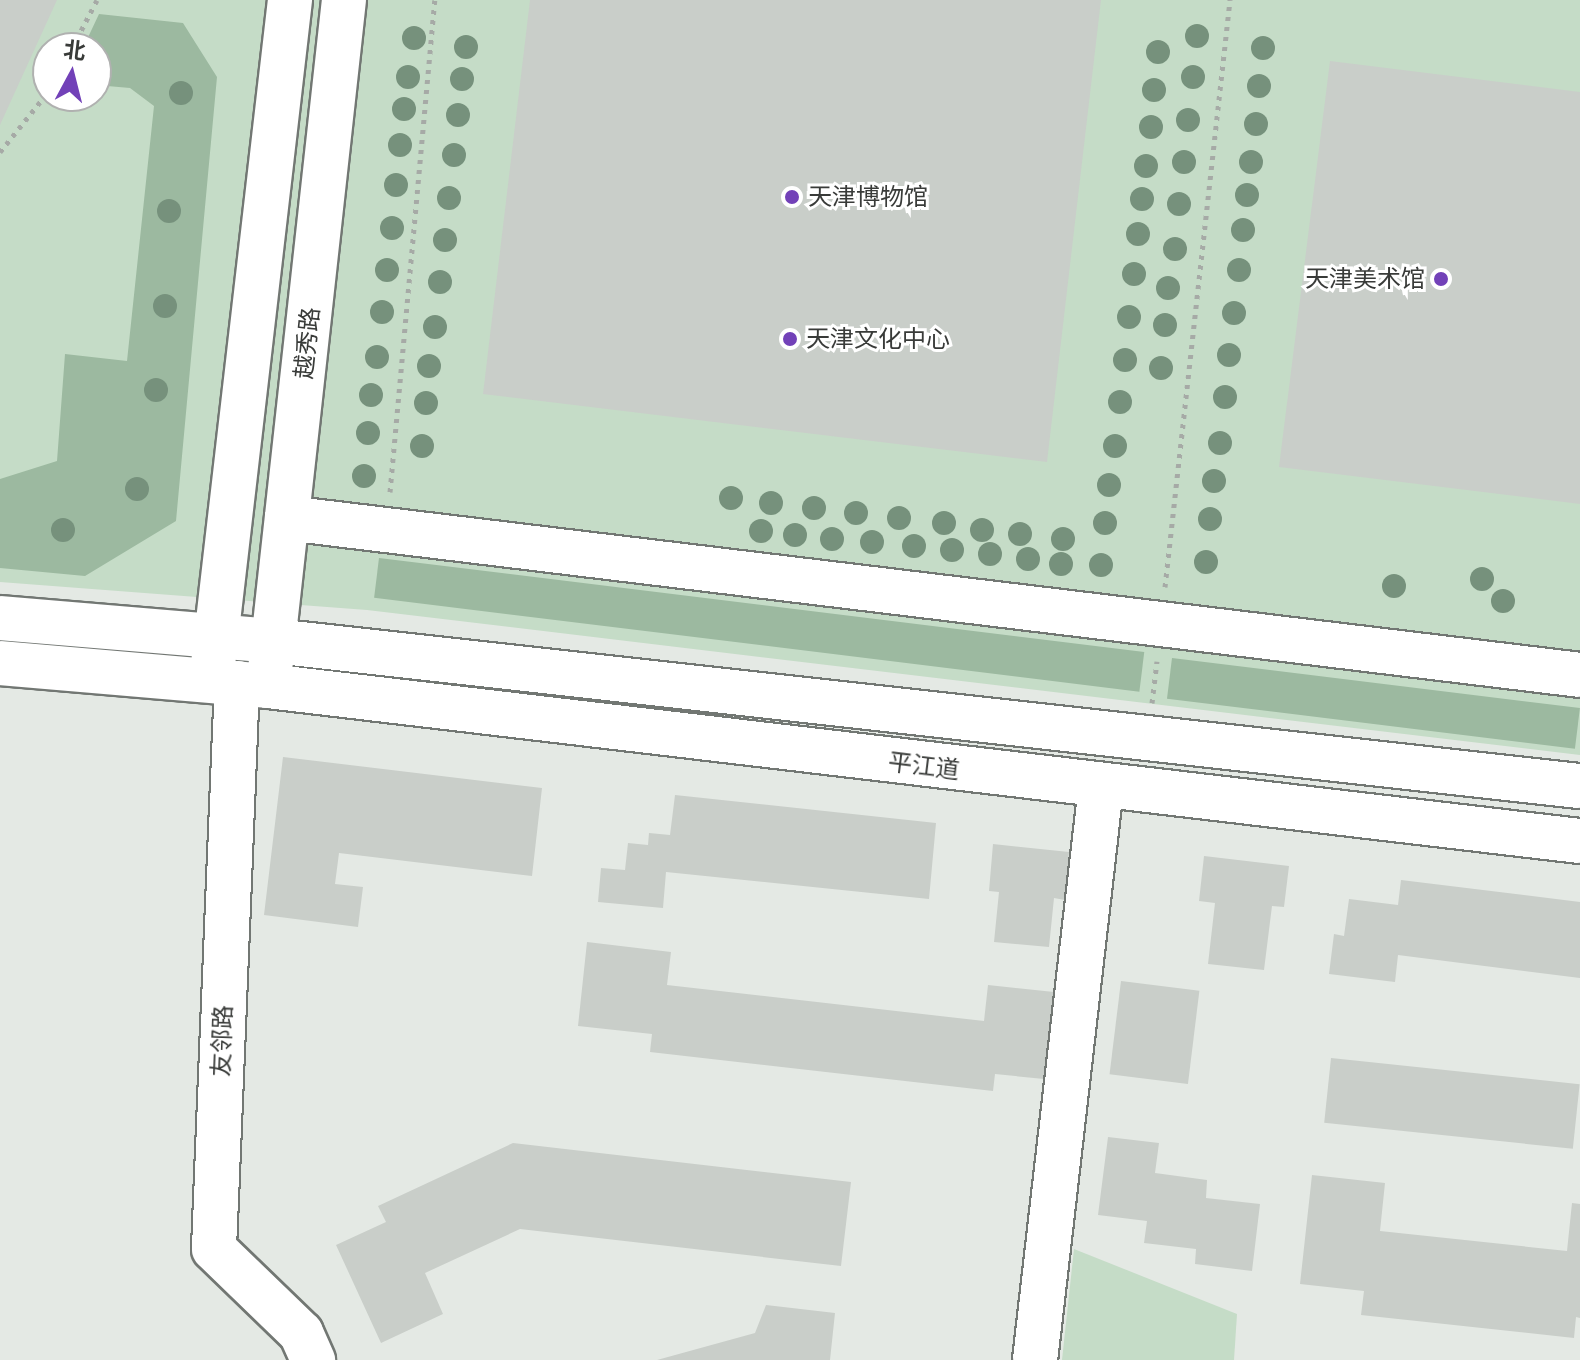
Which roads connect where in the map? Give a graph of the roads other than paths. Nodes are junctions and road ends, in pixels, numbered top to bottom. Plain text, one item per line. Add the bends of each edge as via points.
1 (290, 0) edge
2 (344, 0) edge
3 (287, 518) junction
4 (0, 618) edge
5 (217, 636) junction
6 (274, 641) junction
7 (0, 663) edge
8 (1580, 675) edge
9 (239, 683) junction
10 (1580, 786) edge
11 (1101, 787) junction
12 (1580, 841) edge
13 (313, 1360) edge
14 (1035, 1360) edge

1 - 5 street
2 - 3 street, 越秀路
3 - 6 street, 越秀路
3 - 8 street
4 - 5 street
5 - 6 street
5 - 9 street
6 - 9 street, 越秀路
6 - 10 street
7 - 9 street, 平江道
9 - 11 street, 平江道
9 - 13 street, 友邻路 via 214,1249 301,1333
11 - 12 street, 平江道
11 - 14 street

